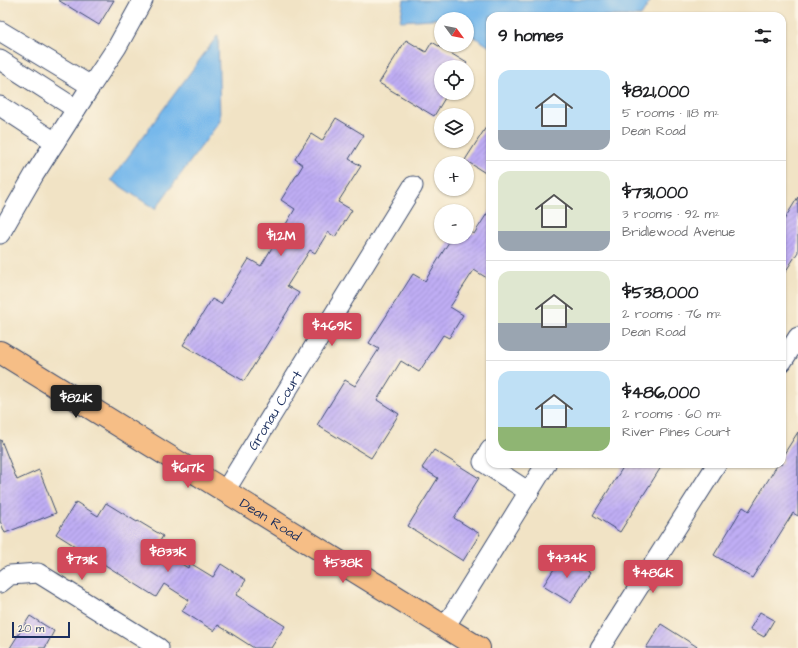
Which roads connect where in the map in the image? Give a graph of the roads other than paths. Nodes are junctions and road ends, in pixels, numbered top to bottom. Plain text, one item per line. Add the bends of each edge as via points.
1 (143, 0) edge
2 (0, 31) edge
3 (0, 60) edge
4 (91, 86) junction
5 (0, 106) edge
6 (76, 109) junction
7 (55, 142) junction
8 (413, 186) dead end
9 (0, 234) edge
10 (798, 337) edge
11 (0, 352) edge
12 (786, 356) edge
13 (492, 468) edge
14 (544, 468) edge
15 (714, 468) edge
16 (225, 491) junction
17 (529, 492) junction
18 (0, 582) edge
19 (445, 627) junction
20 (159, 648) edge
21 (479, 648) edge
22 (600, 648) edge

1 - 4 street via 117,47
2 - 4 street
3 - 6 street
4 - 6 street
5 - 7 street
6 - 7 street
7 - 9 street
8 - 16 street, Gronau Court
10 - 12 street
11 - 16 main road, Dean Road
13 - 17 street
14 - 17 street
15 - 22 street
16 - 19 main road, Dean Road
17 - 19 street
18 - 20 street via 10,575 38,573
19 - 21 main road, Dean Road

